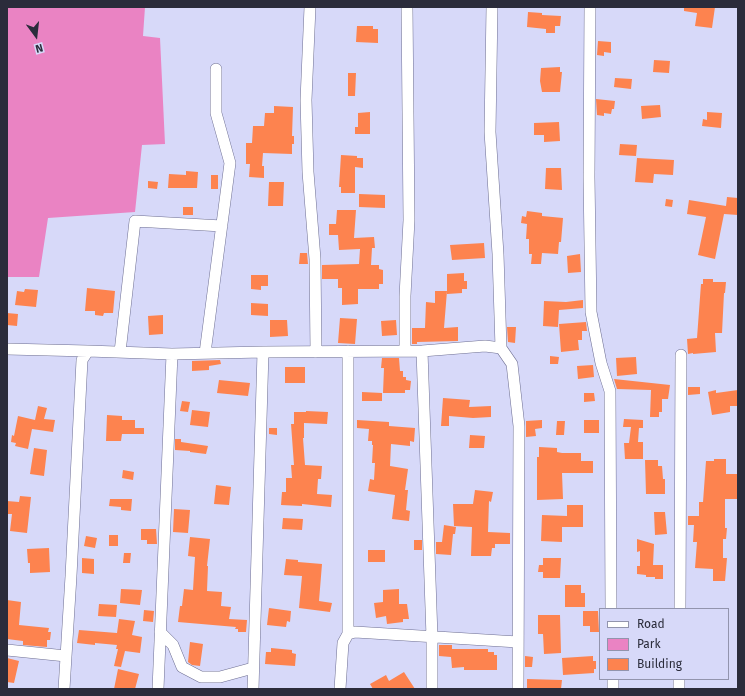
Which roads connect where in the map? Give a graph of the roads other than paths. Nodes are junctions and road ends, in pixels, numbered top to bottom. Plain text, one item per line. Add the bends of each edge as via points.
1 (310, 7) edge
2 (408, 7) edge
3 (492, 7) edge
4 (590, 7) edge
5 (216, 69) dead end
6 (222, 226) junction
7 (501, 348) junction
8 (7, 350) edge
9 (88, 351) junction
10 (405, 351) junction
11 (422, 351) junction
12 (120, 352) junction
13 (263, 352) junction
14 (316, 352) junction
15 (348, 352) junction
16 (205, 353) junction
17 (172, 354) junction
18 (682, 355) dead end
19 (611, 608) edge
20 (680, 608) edge
21 (160, 632) junction
22 (348, 634) junction
23 (432, 637) junction
24 (518, 642) junction
25 (7, 650) edge
26 (66, 656) junction
27 (254, 668) junction
28 (64, 689) edge
29 (158, 689) edge
30 (253, 689) edge
31 (340, 689) edge
32 (432, 689) edge
33 (518, 689) edge

1 - 14 street via 306,100 308,172 315,259
2 - 10 street via 409,220
3 - 7 street via 490,132
4 - 19 street via 591,312 601,363 610,391
5 - 6 street via 216,114 230,163
6 - 12 street via 135,221
6 - 16 street
7 - 11 street via 485,346
7 - 24 street via 512,364 519,426
8 - 9 street
9 - 12 street
9 - 26 street via 82,360
10 - 11 street
10 - 15 street
11 - 23 street
12 - 17 street
13 - 14 street
13 - 16 street
13 - 27 street
14 - 15 street
15 - 22 street
16 - 17 street
17 - 21 street
18 - 20 street
21 - 27 street via 173,645 182,667 201,677 220,677
21 - 29 street
22 - 23 street via 355,632
22 - 31 street via 343,643
23 - 24 street
23 - 32 street
24 - 33 street
25 - 26 street
26 - 28 street
27 - 30 street

